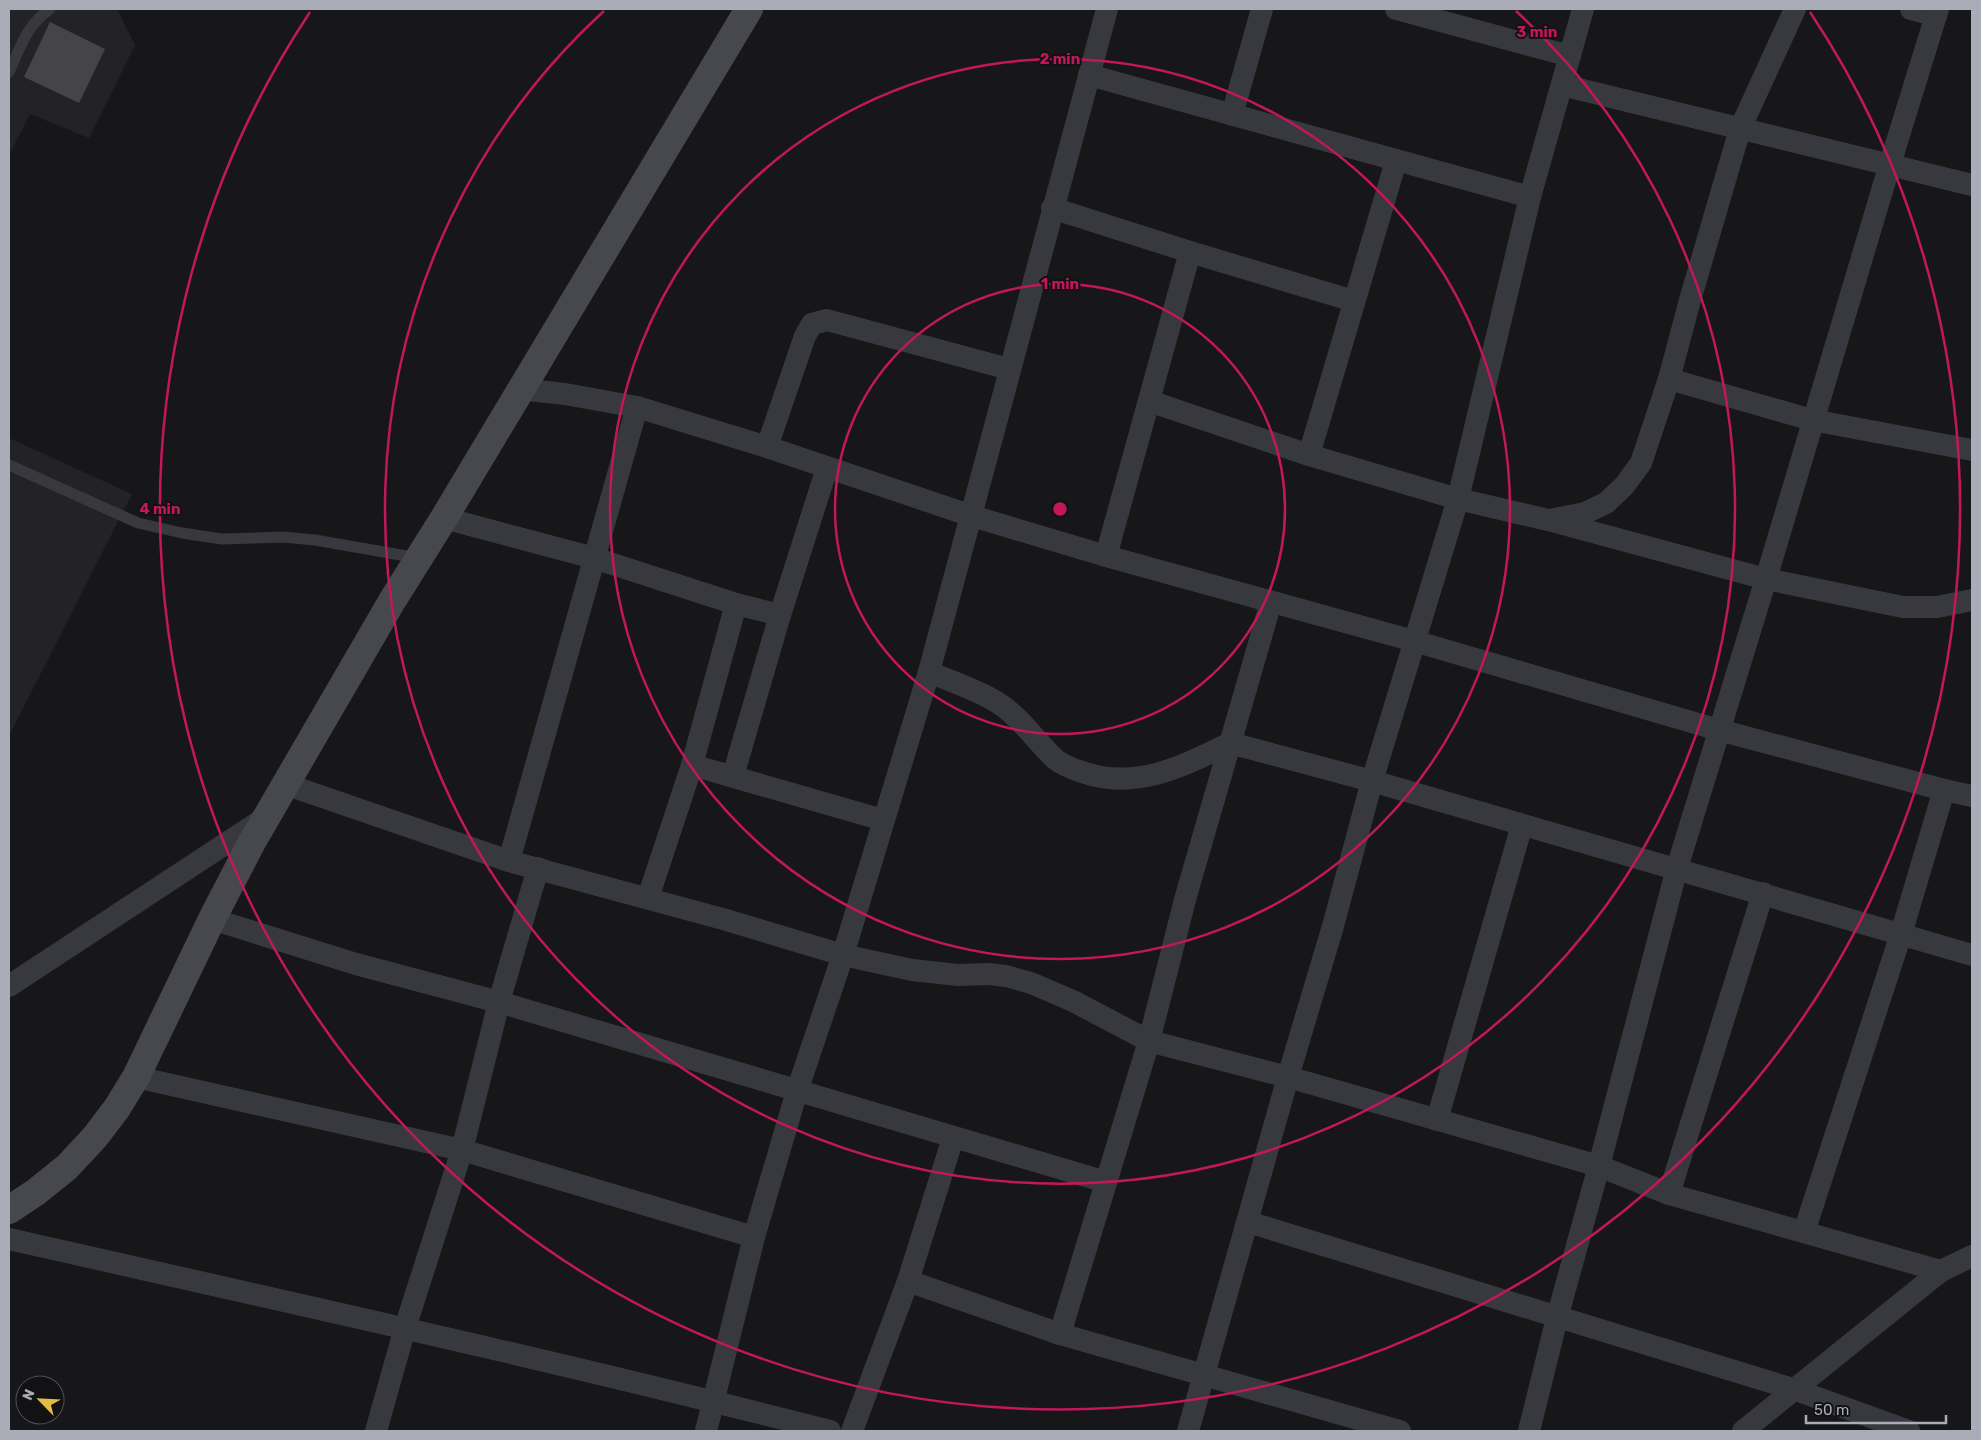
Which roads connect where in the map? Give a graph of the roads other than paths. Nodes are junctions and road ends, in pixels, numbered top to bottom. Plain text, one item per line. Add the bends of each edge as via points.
1 (50, 9) edge
2 (749, 9) edge
3 (1107, 9) edge
4 (1262, 9) edge
5 (1396, 9) edge
6 (1583, 9) edge
7 (1795, 9) edge
8 (1911, 9) edge
9 (1937, 12) edge
10 (1570, 56) junction
11 (9, 72) edge
12 (1089, 75) junction
13 (1562, 85) junction
14 (1232, 114) junction
15 (1740, 130) junction
16 (1396, 161) junction
17 (1890, 164) junction
18 (1972, 185) edge
19 (1530, 197) junction
20 (1052, 208) junction
21 (1190, 252) junction
22 (1354, 301) junction
23 (1009, 369) junction
24 (1669, 379) junction
25 (520, 389) junction
26 (1149, 402) junction
27 (637, 407) junction
28 (1812, 420) junction
29 (767, 447) junction
30 (1972, 450) edge
31 (1309, 455) junction
32 (9, 465) edge
33 (827, 468) junction
34 (1458, 499) junction
35 (972, 516) junction
36 (444, 518) junction
37 (1548, 520) junction
38 (1106, 556) junction
39 (418, 558) junction
40 (594, 558) junction
41 (1766, 580) junction
42 (1972, 600) edge
43 (1271, 602) junction
44 (736, 604) junction
45 (780, 615) junction
46 (1414, 641) junction
47 (929, 672) junction
48 (1719, 730) junction
49 (1230, 743) junction
50 (692, 764) junction
51 (733, 776) junction
52 (1372, 781) junction
53 (285, 784) junction
54 (1944, 790) junction
55 (1972, 796) edge
56 (266, 817) junction
57 (883, 820) junction
58 (1522, 826) junction
59 (509, 861) junction
60 (538, 868) junction
61 (1677, 868) junction
62 (1763, 893) junction
63 (648, 898) junction
64 (212, 919) junction
65 (1901, 934) junction
66 (843, 955) junction
67 (1972, 956) edge
68 (9, 986) edge
69 (499, 1002) junction
70 (1149, 1041) junction
71 (136, 1077) junction
72 (1288, 1077) junction
73 (797, 1091) junction
74 (1437, 1120) junction
75 (953, 1138) junction
76 (462, 1150) junction
77 (1599, 1166) junction
78 (1106, 1182) junction
79 (1669, 1194) junction
80 (9, 1210) edge
81 (1248, 1222) junction
82 (1804, 1232) junction
83 (754, 1237) junction
84 (9, 1239) edge
85 (1971, 1252) edge
86 (1940, 1271) junction
87 (908, 1281) junction
88 (1556, 1318) junction
89 (405, 1328) junction
90 (1060, 1334) junction
91 (1203, 1375) junction
92 (1796, 1390) junction
93 (714, 1401) junction
94 (376, 1431) edge
95 (706, 1431) edge
96 (830, 1431) edge
97 (852, 1431) edge
98 (1188, 1431) edge
99 (1400, 1431) edge
100 (1529, 1431) edge
101 (1744, 1431) edge
102 (1909, 1431) edge

1 - 11 lane via 28,30
2 - 25 main road
3 - 12 street
4 - 14 street
5 - 10 street
6 - 10 street
7 - 15 street
8 - 9 street
9 - 17 street
10 - 13 street
12 - 14 street
12 - 20 street
13 - 15 street
13 - 19 street
14 - 16 street
15 - 17 street
15 - 24 street
16 - 19 street
16 - 22 street
17 - 18 street
17 - 28 street
19 - 34 street
20 - 21 street
20 - 23 street
21 - 22 street
21 - 26 street
22 - 31 street
23 - 29 street via 827,320 812,324
23 - 35 street
24 - 28 street
24 - 37 street via 1642,463 1624,486 1606,503 1585,513
25 - 27 street
25 - 36 main road
26 - 31 street
26 - 38 street
27 - 29 street
27 - 40 street
28 - 30 street
28 - 41 street
29 - 33 street
31 - 34 street
32 - 39 lane via 138,522 182,533 222,539 315,540
33 - 35 street
33 - 45 street
34 - 37 street
34 - 46 street
35 - 38 street
35 - 47 street
36 - 39 main road
36 - 40 street
37 - 41 street
38 - 43 street
39 - 53 main road
40 - 44 street
40 - 59 street
41 - 42 street via 1903,607 1937,607
41 - 48 street
43 - 46 street
43 - 49 street
44 - 45 street
44 - 50 street
45 - 51 street
46 - 48 street
46 - 52 street
47 - 49 street via 996,701 1031,731 1056,759 1074,770 1096,777 1152,776 1179,768
47 - 57 street
48 - 54 street
48 - 61 street
49 - 52 street
49 - 70 street
50 - 51 street
50 - 63 street
51 - 57 street
52 - 58 street
52 - 72 street
53 - 56 main road
53 - 59 street
54 - 55 street
54 - 65 street
56 - 64 main road
56 - 68 street
57 - 66 street
58 - 61 street
58 - 74 street
59 - 60 street
60 - 63 street
60 - 69 street
61 - 62 street
61 - 77 street
62 - 65 street
62 - 79 street
63 - 66 street
64 - 69 street via 356,964
64 - 71 main road
65 - 67 street
65 - 82 street
66 - 70 street via 912,970 958,975 989,974 1031,983
66 - 73 street
69 - 73 street
69 - 76 street
70 - 72 street
70 - 78 street
71 - 76 street
71 - 80 main road via 117,1108 67,1167
72 - 74 street
72 - 81 street
73 - 75 street
73 - 83 street
74 - 77 street
75 - 78 street
75 - 87 street
76 - 83 street
76 - 89 street
77 - 79 street
77 - 88 street
78 - 90 street
79 - 82 street
81 - 88 street
81 - 91 street
82 - 86 street
83 - 93 street
84 - 89 street
85 - 86 street
86 - 92 street
87 - 90 street
87 - 97 street
88 - 92 street
88 - 100 street
89 - 93 street
89 - 94 street
90 - 91 street
91 - 98 street
91 - 99 street
92 - 101 street
92 - 102 street
93 - 95 street
93 - 96 street

